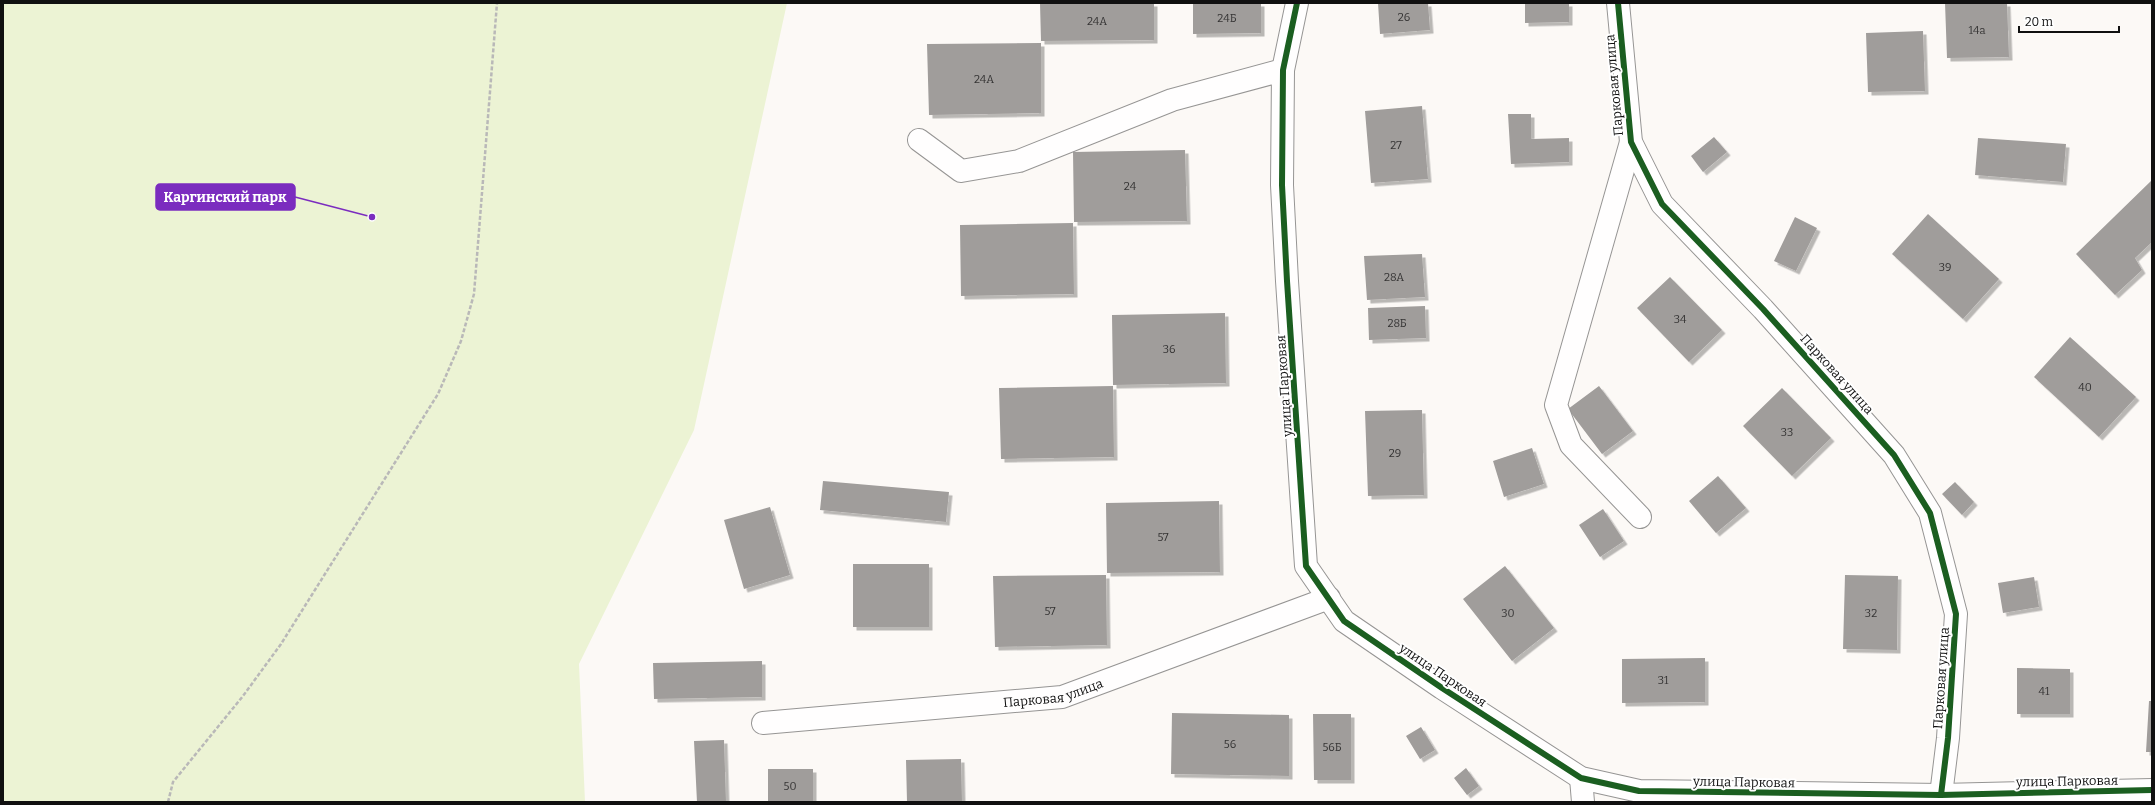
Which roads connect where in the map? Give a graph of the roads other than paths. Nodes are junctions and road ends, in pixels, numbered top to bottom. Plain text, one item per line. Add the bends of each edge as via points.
1 (1297, 3) edge
2 (1618, 3) edge
3 (1283, 70) junction
4 (919, 140) dead end
5 (1631, 142) junction
6 (1640, 517) dead end
7 (1329, 598) junction
8 (763, 723) dead end
9 (1581, 778) junction
10 (2152, 790) edge
11 (1941, 795) junction
12 (1583, 802) edge

1 - 3 street, улица Парковая
2 - 5 street, Парковая улица
3 - 4 street via 1172,100 1019,161 960,171
3 - 7 street, улица Парковая via 1282,185 1286,273 1306,566
5 - 6 street via 1556,405 1571,444
5 - 11 street, Парковая улица via 1662,204 1768,314 1894,455 1930,513 1956,614 1948,738
7 - 8 street, Парковая улица via 1062,697
7 - 9 street, улица Парковая via 1344,621
9 - 11 street, улица Парковая via 1639,791
9 - 12 street
10 - 11 street, улица Парковая

